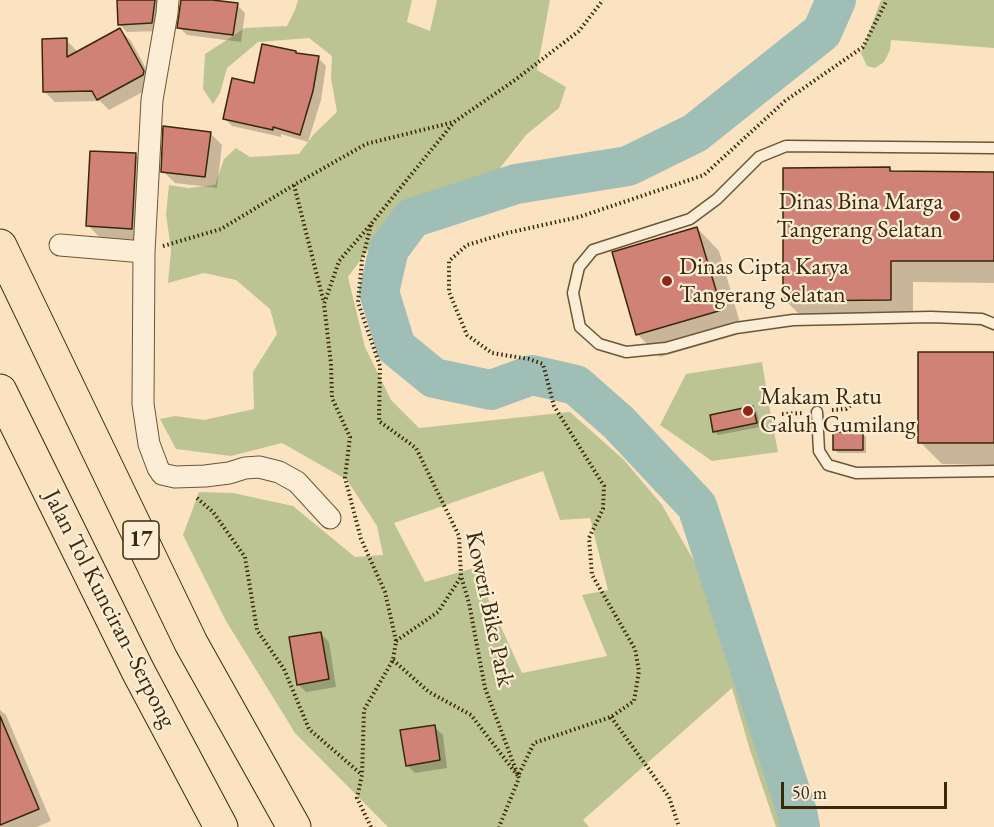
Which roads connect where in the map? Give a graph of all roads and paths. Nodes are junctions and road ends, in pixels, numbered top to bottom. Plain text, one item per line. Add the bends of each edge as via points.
1 (168, 0) edge
2 (603, 0) edge
3 (887, 0) edge
4 (454, 122) junction
5 (994, 147) edge
6 (294, 185) junction
7 (371, 224) junction
8 (60, 245) dead end
9 (0, 246) edge
10 (144, 252) junction
11 (324, 304) junction
12 (994, 324) edge
13 (0, 391) edge
14 (817, 412) dead end
15 (994, 471) edge
16 (175, 477) junction
17 (330, 518) dead end
18 (461, 576) junction
19 (396, 640) junction
20 (393, 660) junction
21 (611, 717) junction
22 (362, 775) junction
23 (518, 776) junction
24 (221, 827) edge
25 (294, 827) edge
26 (371, 827) edge
27 (499, 827) edge
28 (679, 827) edge

1 - 10 street via 152,100
2 - 4 path via 579,31
3 - 21 path via 863,47 785,101 704,175 579,217 467,245 449,261 449,292 467,335 492,352 543,364 554,406 604,486 603,509 589,538 592,575 635,649 639,671 634,701
4 - 6 path via 366,144
4 - 7 path, Koweri Bike Park
5 - 12 lane via 786,146 759,157 717,199 690,219 593,250 579,267 573,292 580,327 599,344 626,352 666,348 736,328 792,320 932,316 982,319
6 - 10 path via 221,229
6 - 11 path
7 - 11 path, Koweri Bike Park via 339,261
7 - 18 path, Koweri Bike Park via 358,302 380,366 379,421 416,448 459,536
8 - 10 street
9 - 25 highway, 17 via 190,643
10 - 16 street via 143,404 149,444 158,468 162,474
11 - 19 path, Koweri Bike Park via 332,398 350,437 345,478 361,539 385,592
13 - 24 highway, Jalan Tol Kunciran–Serpong / 17 via 138,671
14 - 15 lane via 819,451 828,465 856,473
16 - 17 street via 259,467 279,472 297,482
16 - 22 path via 213,512 245,556 257,630 284,669 309,729
18 - 19 path via 438,612
18 - 23 path, Koweri Bike Park via 485,688
19 - 20 path
20 - 22 path via 364,710
20 - 23 path, Koweri Bike Park via 429,692 471,716
21 - 23 path via 534,743
21 - 28 path via 669,797
22 - 26 path via 357,798
23 - 27 path

